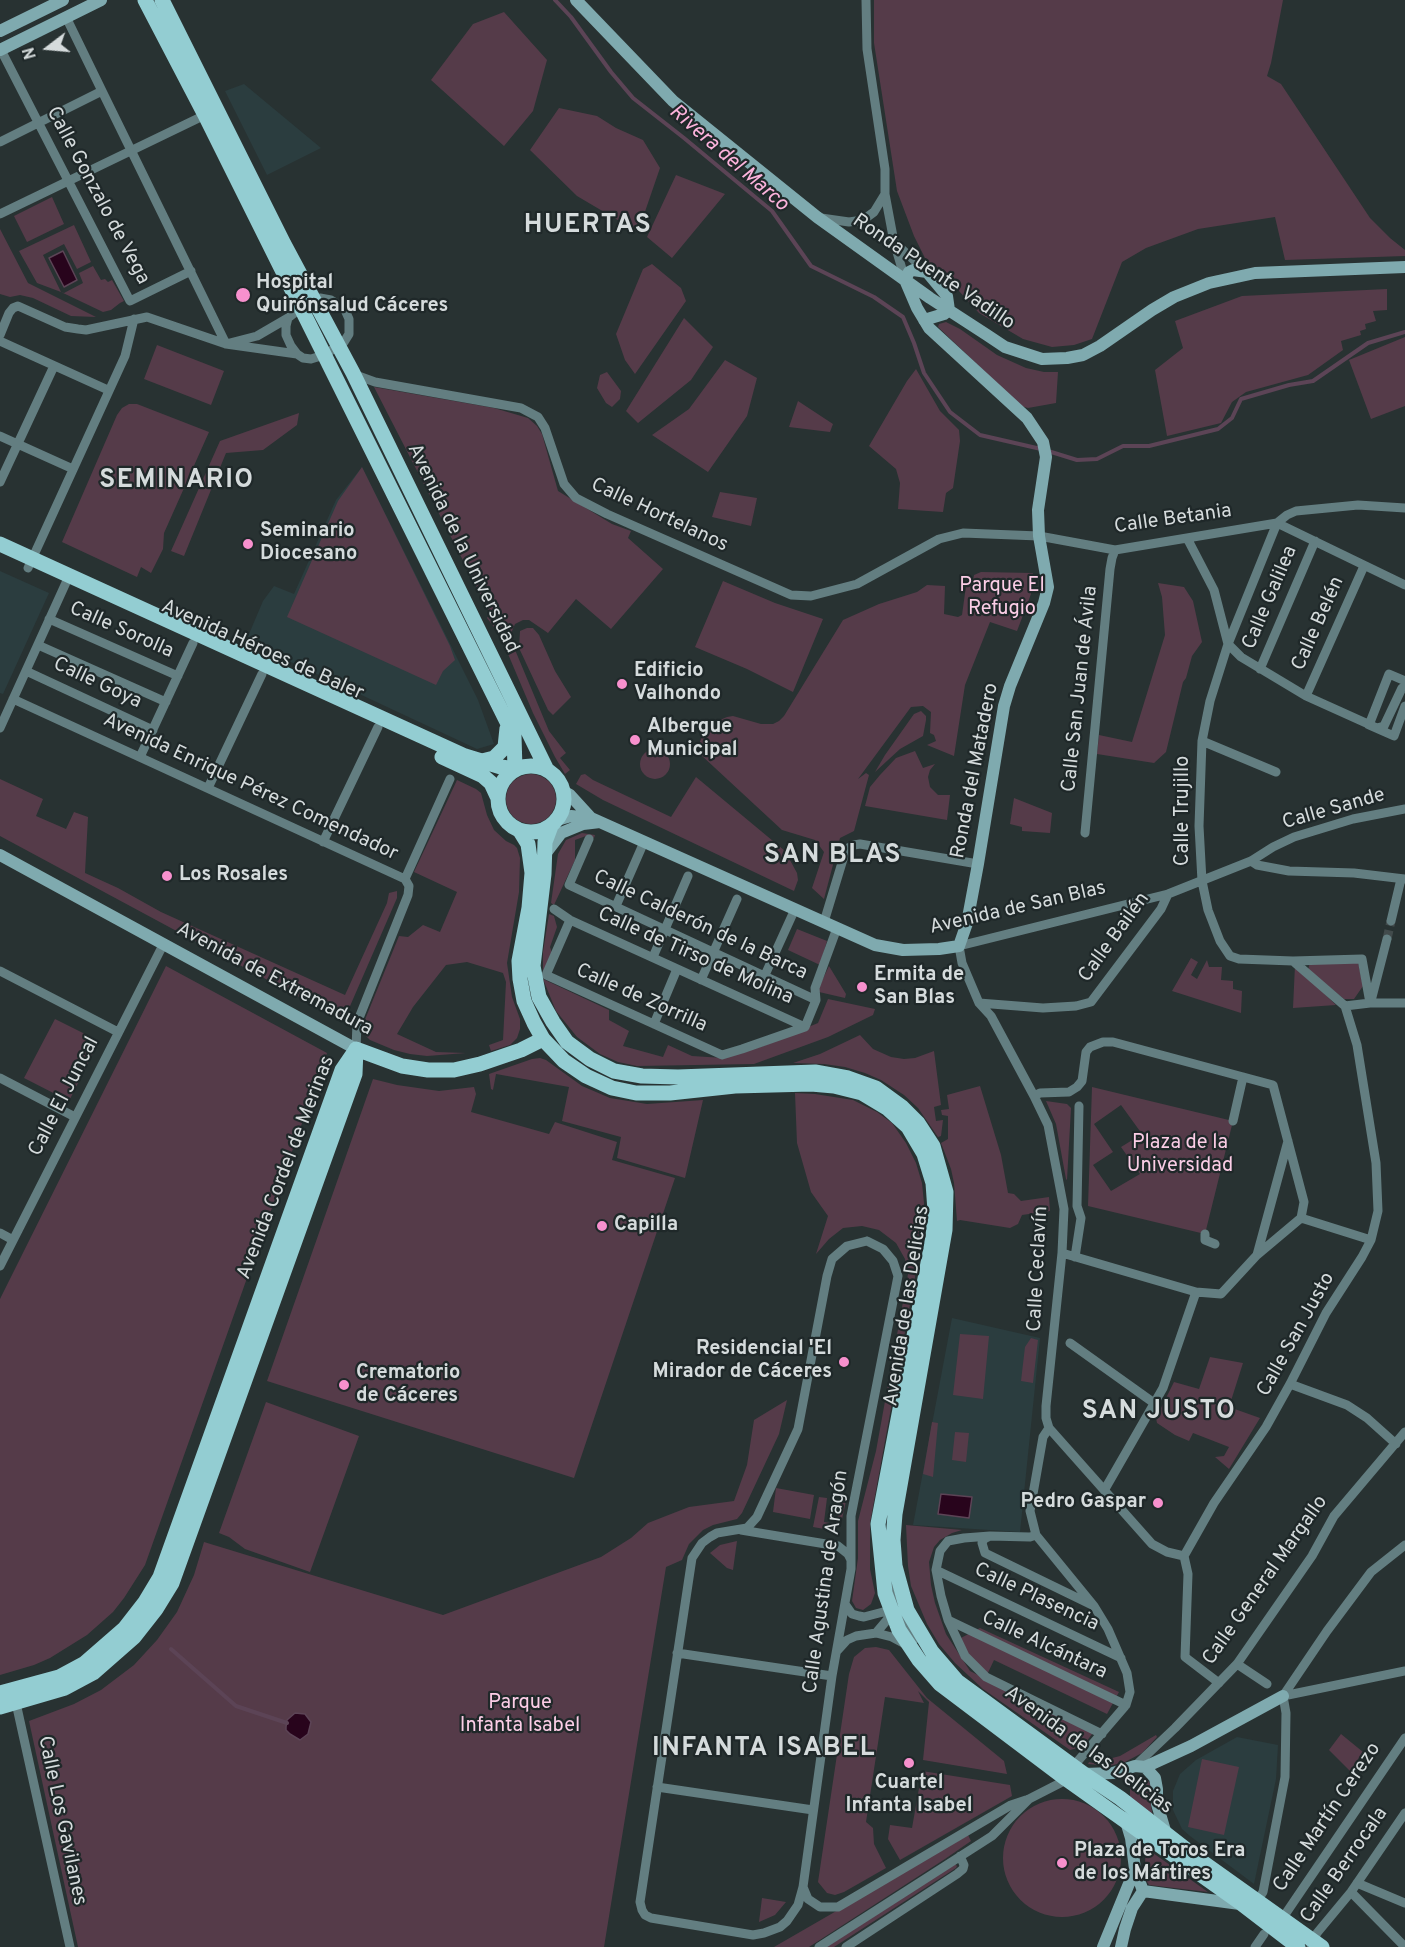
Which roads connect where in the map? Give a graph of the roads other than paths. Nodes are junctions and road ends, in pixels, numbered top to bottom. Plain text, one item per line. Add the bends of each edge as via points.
1 (63, 0) edge
2 (100, 0) edge
3 (145, 0) edge
4 (162, 0) edge
5 (576, 0) edge
6 (866, 0) edge
7 (66, 17) junction
8 (0, 30) edge
9 (0, 50) edge
10 (102, 91) junction
11 (205, 115) junction
12 (38, 123) junction
13 (0, 142) edge
14 (132, 150) junction
15 (68, 181) junction
16 (885, 194) junction
17 (0, 214) edge
18 (817, 217) junction
19 (894, 242) junction
20 (1405, 267) edge
21 (191, 271) junction
22 (927, 272) junction
23 (905, 280) junction
24 (307, 304) junction
25 (949, 310) junction
26 (288, 318) junction
27 (930, 318) junction
28 (134, 319) junction
29 (0, 335) edge
30 (0, 341) edge
31 (226, 344) junction
32 (338, 346) junction
33 (297, 354) junction
34 (324, 355) junction
35 (54, 366) junction
36 (353, 374) junction
37 (108, 390) junction
38 (0, 436) edge
39 (17, 444) junction
40 (73, 469) junction
41 (0, 482) edge
42 (1405, 508) edge
43 (1277, 523) junction
44 (1040, 536) junction
45 (1187, 538) junction
46 (1315, 541) junction
47 (0, 544) edge
48 (1115, 549) junction
49 (0, 555) edge
50 (30, 563) junction
51 (1364, 566) junction
52 (67, 580) junction
53 (1405, 585) edge
54 (49, 619) junction
55 (193, 643) junction
56 (1228, 644) junction
57 (38, 645) junction
58 (1260, 669) junction
59 (26, 671) junction
60 (262, 674) junction
61 (178, 676) junction
62 (1405, 681) edge
63 (1405, 687) edge
64 (1306, 696) junction
65 (13, 699) junction
66 (166, 702) junction
67 (1405, 706) edge
68 (507, 722) junction
69 (1369, 725) junction
70 (378, 727) junction
71 (0, 728) edge
72 (153, 730) junction
73 (1202, 741) junction
74 (140, 758) junction
75 (482, 761) junction
76 (515, 769) junction
77 (547, 770) junction
78 (1276, 772) dead end
79 (450, 779) dead end
80 (208, 789) junction
81 (563, 791) junction
82 (497, 796) junction
83 (1405, 809) edge
84 (596, 820) junction
85 (554, 823) junction
86 (520, 831) junction
87 (1085, 833) dead end
88 (589, 839) dead end
89 (323, 842) junction
90 (644, 842) junction
91 (1273, 847) joint
92 (0, 855) edge
93 (545, 855) junction
94 (1251, 861) junction
95 (978, 864) junction
96 (688, 876) dead end
97 (405, 879) junction
98 (1403, 879) edge
99 (1202, 880) junction
100 (1168, 894) junction
101 (737, 899) dead end
102 (616, 906) junction
103 (554, 909) dead end
104 (795, 909) junction
105 (570, 920) junction
106 (1392, 921) tunnel mouth
107 (824, 922) junction
108 (837, 928) junction
109 (665, 929) junction
110 (1387, 939) tunnel mouth
111 (163, 945) junction
112 (959, 946) junction
113 (714, 951) junction
114 (652, 957) junction
115 (1293, 961) junction
116 (677, 969) junction
117 (0, 971) edge
118 (539, 971) junction
119 (765, 975) junction
120 (701, 980) junction
121 (816, 1000) junction
122 (979, 1003) junction
123 (1370, 1003) junction
124 (1405, 1003) edge
125 (1345, 1006) junction
126 (654, 1024) junction
127 (805, 1027) junction
128 (118, 1032) junction
129 (543, 1039) junction
130 (357, 1049) junction
131 (614, 1071) junction
132 (1243, 1077) junction
133 (0, 1078) edge
134 (1034, 1096) junction
135 (1079, 1106) dead end
136 (75, 1117) junction
137 (1233, 1121) dead end
138 (1288, 1141) junction
139 (1077, 1206) junction
140 (1064, 1209) junction
141 (1301, 1218) junction
142 (0, 1233) edge
143 (1205, 1234) dead end
144 (13, 1240) junction
145 (1371, 1240) junction
146 (1215, 1244) dead end
147 (1062, 1253) junction
148 (1257, 1255) junction
149 (1075, 1257) junction
150 (0, 1266) edge
151 (1196, 1292) junction
152 (1070, 1342) dead end
153 (1290, 1384) junction
154 (1154, 1403) junction
155 (1049, 1428) junction
156 (1405, 1432) edge
157 (1396, 1444) junction
158 (1106, 1489) junction
159 (741, 1530) junction
160 (1036, 1535) junction
161 (990, 1536) junction
162 (893, 1540) junction
163 (1405, 1545) edge
164 (1184, 1556) junction
165 (851, 1560) junction
166 (936, 1570) junction
167 (885, 1593) junction
168 (845, 1604) junction
169 (1094, 1606) junction
170 (892, 1614) junction
171 (870, 1615) junction
172 (948, 1620) junction
173 (876, 1633) junction
174 (908, 1645) junction
175 (837, 1651) junction
176 (677, 1653) junction
177 (1121, 1658) junction
178 (1237, 1664) junction
179 (1405, 1671) edge
180 (832, 1676) junction
181 (957, 1681) junction
182 (1219, 1683) junction
183 (1267, 1684) dead end
184 (0, 1693) edge
185 (1284, 1696) junction
186 (16, 1703) junction
187 (1126, 1705) junction
188 (0, 1707) edge
189 (1102, 1734) junction
190 (1405, 1738) edge
191 (1135, 1768) junction
192 (1074, 1773) junction
193 (657, 1787) junction
194 (1120, 1798) junction
195 (1029, 1799) junction
196 (813, 1810) junction
197 (1405, 1813) edge
198 (1126, 1822) junction
199 (1166, 1835) junction
200 (960, 1856) junction
201 (1135, 1869) junction
202 (1358, 1883) junction
203 (803, 1887) junction
204 (1143, 1892) junction
205 (1351, 1892) junction
206 (1229, 1895) junction
207 (1257, 1901) junction
208 (1405, 1903) edge
209 (1282, 1919) junction
210 (1264, 1934) dead end
211 (1315, 1945) edge
212 (70, 1947) edge
213 (819, 1947) edge
214 (846, 1947) edge
215 (1103, 1947) edge
216 (1121, 1947) edge
217 (1255, 1947) edge
218 (1298, 1947) edge
219 (1405, 1947) edge

1 - 8 street
2 - 7 street
3 - 11 main road, Avenida de la Universidad
4 - 24 main road, Avenida de la Universidad
5 - 18 street, Ronda Puente Vadillo via 672,101
6 - 16 street via 867,50 885,169
7 - 9 street
7 - 10 street
9 - 12 street, Calle Gonzalo de Vega
10 - 12 street
10 - 14 street
11 - 14 street
11 - 24 main road, Avenida de la Universidad
12 - 13 street
12 - 15 street, Calle Gonzalo de Vega
14 - 15 street
14 - 21 street
15 - 17 street
15 - 21 street, Calle Gonzalo de Vega via 130,301
16 - 18 street via 874,212 863,220
16 - 19 street
18 - 23 street, Ronda Puente Vadillo
19 - 22 street
19 - 23 street
20 - 25 street, Ronda Puente Vadillo via 1256,273 1209,284 1174,297 1098,348 1067,358 1042,359 1005,346
21 - 31 street
22 - 23 street via 914,270
22 - 25 street via 947,296
23 - 25 street, Ronda Puente Vadillo
23 - 27 street
24 - 26 street
24 - 32 main road, Avenida de la Universidad
24 - 32 street via 320,298 345,310 351,326
24 - 34 main road, Avenida de la Universidad
25 - 27 street
26 - 31 street via 257,336
26 - 33 street via 286,335
27 - 44 street via 936,334 1027,418 1043,442 1046,457 1038,510
28 - 29 street via 78,330 18,306 9,312
28 - 31 street via 147,317
28 - 37 street via 125,356
30 - 35 street
31 - 33 street
32 - 34 street
32 - 36 main road, Avenida de la Universidad
33 - 34 street via 311,359
34 - 68 main road, Avenida de la Universidad
35 - 37 street
35 - 39 street
36 - 44 street, Calle Hortelanos via 375,382 520,408 538,417 564,484 576,498 791,595 811,596 857,585 939,539 963,533
36 - 77 main road, Avenida de la Universidad
37 - 40 street
38 - 39 street
39 - 40 street
39 - 41 street
40 - 50 street
42 - 43 street, Calle Betania via 1358,506 1296,511
43 - 45 street, Calle Betania
43 - 46 street
43 - 56 street, Calle Trujillo
44 - 48 street, Calle Betania
44 - 95 street, Ronda del Matadero via 1048,587 1004,706
45 - 48 street, Calle Betania
45 - 56 street via 1214,590
46 - 51 street
46 - 58 street, Calle Galilea
47 - 50 main road, Avenida Héroes de Baler
48 - 87 street, Calle San Juan de Ávila
49 - 50 main road, Avenida Héroes de Baler
50 - 52 main road, Avenida Héroes de Baler
51 - 53 street
51 - 64 street, Calle Belén
52 - 54 street
52 - 55 main road, Avenida Héroes de Baler
52 - 75 main road, Avenida Héroes de Baler
54 - 57 street
54 - 61 street, Calle Sorolla
55 - 60 main road, Avenida Héroes de Baler
55 - 61 street
56 - 58 street
56 - 73 street, Calle Trujillo
57 - 59 street
57 - 66 street
58 - 64 street
59 - 65 street
59 - 72 street, Calle Goya
60 - 70 main road, Avenida Héroes de Baler
60 - 80 street
61 - 66 street
62 - 69 street via 1389,674
63 - 69 street via 1384,726
64 - 69 street
65 - 71 street
65 - 74 street, Avenida Enrique Pérez Comendador
66 - 72 street
67 - 69 street via 1394,736
68 - 75 main road via 506,747 494,758
68 - 76 main road, Avenida de la Universidad via 514,736
70 - 82 main road, Avenida Héroes de Baler via 483,776
70 - 89 street
72 - 74 street
73 - 78 street, Calle Trujillo
73 - 99 street, Calle Trujillo
74 - 80 street, Avenida Enrique Pérez Comendador
75 - 76 main road, Avenida Héroes de Baler
76 - 77 main road via 537,766
76 - 82 main road via 500,785
77 - 81 main road
79 - 97 street
80 - 89 street, Avenida Enrique Pérez Comendador
81 - 84 street
81 - 85 main road via 563,807
82 - 86 main road via 500,813
83 - 91 street, Calle Sande via 1353,819
84 - 85 street via 572,816
84 - 90 street, Avenida de San Blas
84 - 93 street via 561,833
85 - 86 main road via 542,831
85 - 93 main road, Avenida de las Delicias via 545,842
86 - 129 main road, Avenida de las Delicias via 528,844 532,864 519,961 525,1001
88 - 102 street, Calle Calderón de la Barca via 568,885
89 - 97 street, Avenida Enrique Pérez Comendador
90 - 102 street
90 - 104 street, Avenida de San Blas
91 - 94 street, Avenida de San Blas
92 - 111 street, Avenida de Extremadura
93 - 118 main road, Avenida de las Delicias
94 - 98 street via 1288,871
94 - 99 street, Avenida de San Blas
95 - 107 street via 855,845 844,856
95 - 112 street, Ronda del Matadero
96 - 109 street
97 - 130 street, Avenida Enrique Pérez Comendador via 410,886 408,895 357,1023
98 - 106 street
99 - 100 street, Avenida de San Blas
99 - 115 street, Calle Trujillo via 1208,910 1230,956
100 - 112 street, Avenida de San Blas
100 - 122 street, Calle Bailén via 1161,909 1091,1002 1043,1008
101 - 113 street
102 - 109 street, Calle Calderón de la Barca
103 - 105 street, Calle de Tirso de Molina
104 - 107 street, Avenida de San Blas
104 - 119 street
105 - 114 street, Calle de Tirso de Molina
105 - 118 street
107 - 108 street, Avenida de San Blas
108 - 112 street, Avenida de San Blas via 888,948
108 - 121 street via 815,988
109 - 113 street, Calle Calderón de la Barca
109 - 114 street
110 - 123 street
111 - 128 street, Calle El Juncal
111 - 130 street, Avenida de Extremadura
112 - 122 street, Calle Ceclavín
113 - 119 street, Calle Calderón de la Barca
113 - 120 street
114 - 116 street, Calle de Tirso de Molina
115 - 123 street via 1362,959
115 - 125 street
116 - 120 street, Calle de Tirso de Molina
116 - 126 street
117 - 128 street
118 - 126 street, Calle de Zorrilla
118 - 129 main road via 532,1000 544,1025
118 - 131 main road, Avenida de las Delicias via 540,997 567,1042
119 - 121 street, Calle Calderón de la Barca
120 - 127 street, Calle de Tirso de Molina
121 - 127 street
122 - 134 street, Calle Ceclavín via 991,1016
123 - 124 street
123 - 125 street
125 - 145 street, Calle San Justo via 1357,1045 1376,1163 1378,1211
126 - 127 street, Calle de Zorrilla via 722,1055
128 - 136 street, Calle El Juncal
129 - 130 main road, Avenida de Extremadura via 480,1065 454,1070 402,1066
129 - 131 main road via 559,1041 584,1062
129 - 167 main road, Avenida de las Delicias via 571,1066 612,1088 670,1093 735,1086 834,1086 862,1093 908,1127 924,1154 933,1184 935,1211 878,1524
130 - 184 main road, Avenida Cordel de Merinas via 342,1070 160,1577 124,1629 85,1663 59,1677
130 - 186 main road, Avenida Cordel de Merinas via 355,1074 172,1583 134,1637 93,1672 65,1688
131 - 162 main road, Avenida de las Delicias via 678,1077 815,1072 848,1078 876,1088 902,1107 933,1146 946,1192 945,1230
132 - 134 street via 1103,1042 1086,1052 1082,1081 1077,1087 1069,1092
132 - 137 street
132 - 138 street via 1273,1085
133 - 136 street
134 - 140 street, Calle Ceclavín via 1048,1125
135 - 139 street
136 - 144 street, Calle El Juncal
138 - 141 street via 1305,1202
138 - 148 street
139 - 140 street
139 - 149 street via 1081,1218
140 - 147 street, Calle Ceclavín
141 - 145 street
141 - 148 street
142 - 144 street
143 - 146 street via 1205,1240
144 - 150 street, Calle El Juncal
145 - 153 street, Calle San Justo via 1326,1313
147 - 149 street
147 - 155 street, Calle Ceclavín via 1046,1406
148 - 151 street via 1221,1294
149 - 151 street
151 - 154 street
152 - 154 street
153 - 157 street via 1347,1405
153 - 164 street, Calle San Justo
154 - 158 street
155 - 158 street
155 - 160 street via 1043,1437 1030,1511
156 - 157 street, Calle General Margallo
157 - 178 street, Calle General Margallo via 1334,1515 1312,1556
158 - 164 street via 1152,1544
159 - 165 street via 838,1546
159 - 165 street, Calle Agustina de Aragón via 757,1517 798,1429 832,1259 847,1246 867,1241 884,1249 898,1276 851,1516
159 - 176 street via 717,1533 702,1543 692,1558
160 - 161 street
160 - 169 street
161 - 166 street via 948,1541 940,1551
161 - 169 street via 982,1543 985,1554
162 - 170 street via 889,1565 896,1607
162 - 181 main road, Avenida de las Delicias via 895,1566 907,1611 932,1652
163 - 185 street via 1371,1572
164 - 182 street via 1188,1574 1185,1657
165 - 168 street, Calle Agustina de Aragón
166 - 172 street
166 - 177 street, Calle Plasencia
167 - 170 main road, Avenida de las Delicias
167 - 171 street
168 - 171 street via 852,1614
168 - 175 street, Calle Agustina de Aragón
169 - 177 street
170 - 171 street
170 - 173 street
170 - 174 main road, Avenida de las Delicias
170 - 181 street via 902,1617 920,1651
172 - 187 street, Calle Alcántara
172 - 189 street via 965,1656 986,1677
173 - 174 street
173 - 175 street via 847,1640
174 - 192 main road, Avenida de las Delicias via 940,1684
175 - 180 street, Calle Agustina de Aragón
176 - 180 street
176 - 193 street
177 - 187 street via 1129,1685
178 - 182 street, Calle General Margallo
178 - 183 street
179 - 185 street
180 - 196 street, Calle Agustina de Aragón
181 - 192 main road, Avenida de las Delicias
182 - 191 street, Calle General Margallo
185 - 191 street via 1191,1746
185 - 207 street via 1285,1777 1263,1892
186 - 188 main road, Avenida Cordel de Merinas
186 - 212 street, Calle Los Gavilanes
187 - 189 street
189 - 192 street
190 - 209 street, Calle Martín Cerezo
191 - 192 street via 1099,1774
191 - 194 street via 1117,1789
191 - 199 street via 1155,1778
192 - 194 main road, Avenida de las Delicias
192 - 195 street
192 - 198 main road
193 - 196 street
193 - 203 street, Calle Agustina de Aragón via 640,1902 645,1915 659,1921 753,1935 772,1931 788,1921
194 - 198 street
194 - 199 main road, Avenida de las Delicias
195 - 200 street via 992,1836
195 - 203 street via 1011,1804 838,1907 820,1907 808,1899
196 - 203 street, Calle Agustina de Aragón
197 - 202 street, Calle Berrocala
198 - 201 street
198 - 206 main road
199 - 206 main road, Avenida de las Delicias
200 - 213 street
200 - 214 street via 964,1865 957,1874
201 - 204 street
201 - 215 street
202 - 205 street, Calle Berrocala
202 - 208 street
204 - 206 street
204 - 216 street via 1132,1908
205 - 211 street, Calle Berrocala via 1317,1933
205 - 219 street
206 - 207 main road
206 - 207 street
206 - 209 street
206 - 218 main road
207 - 209 main road
209 - 211 main road
210 - 217 street

